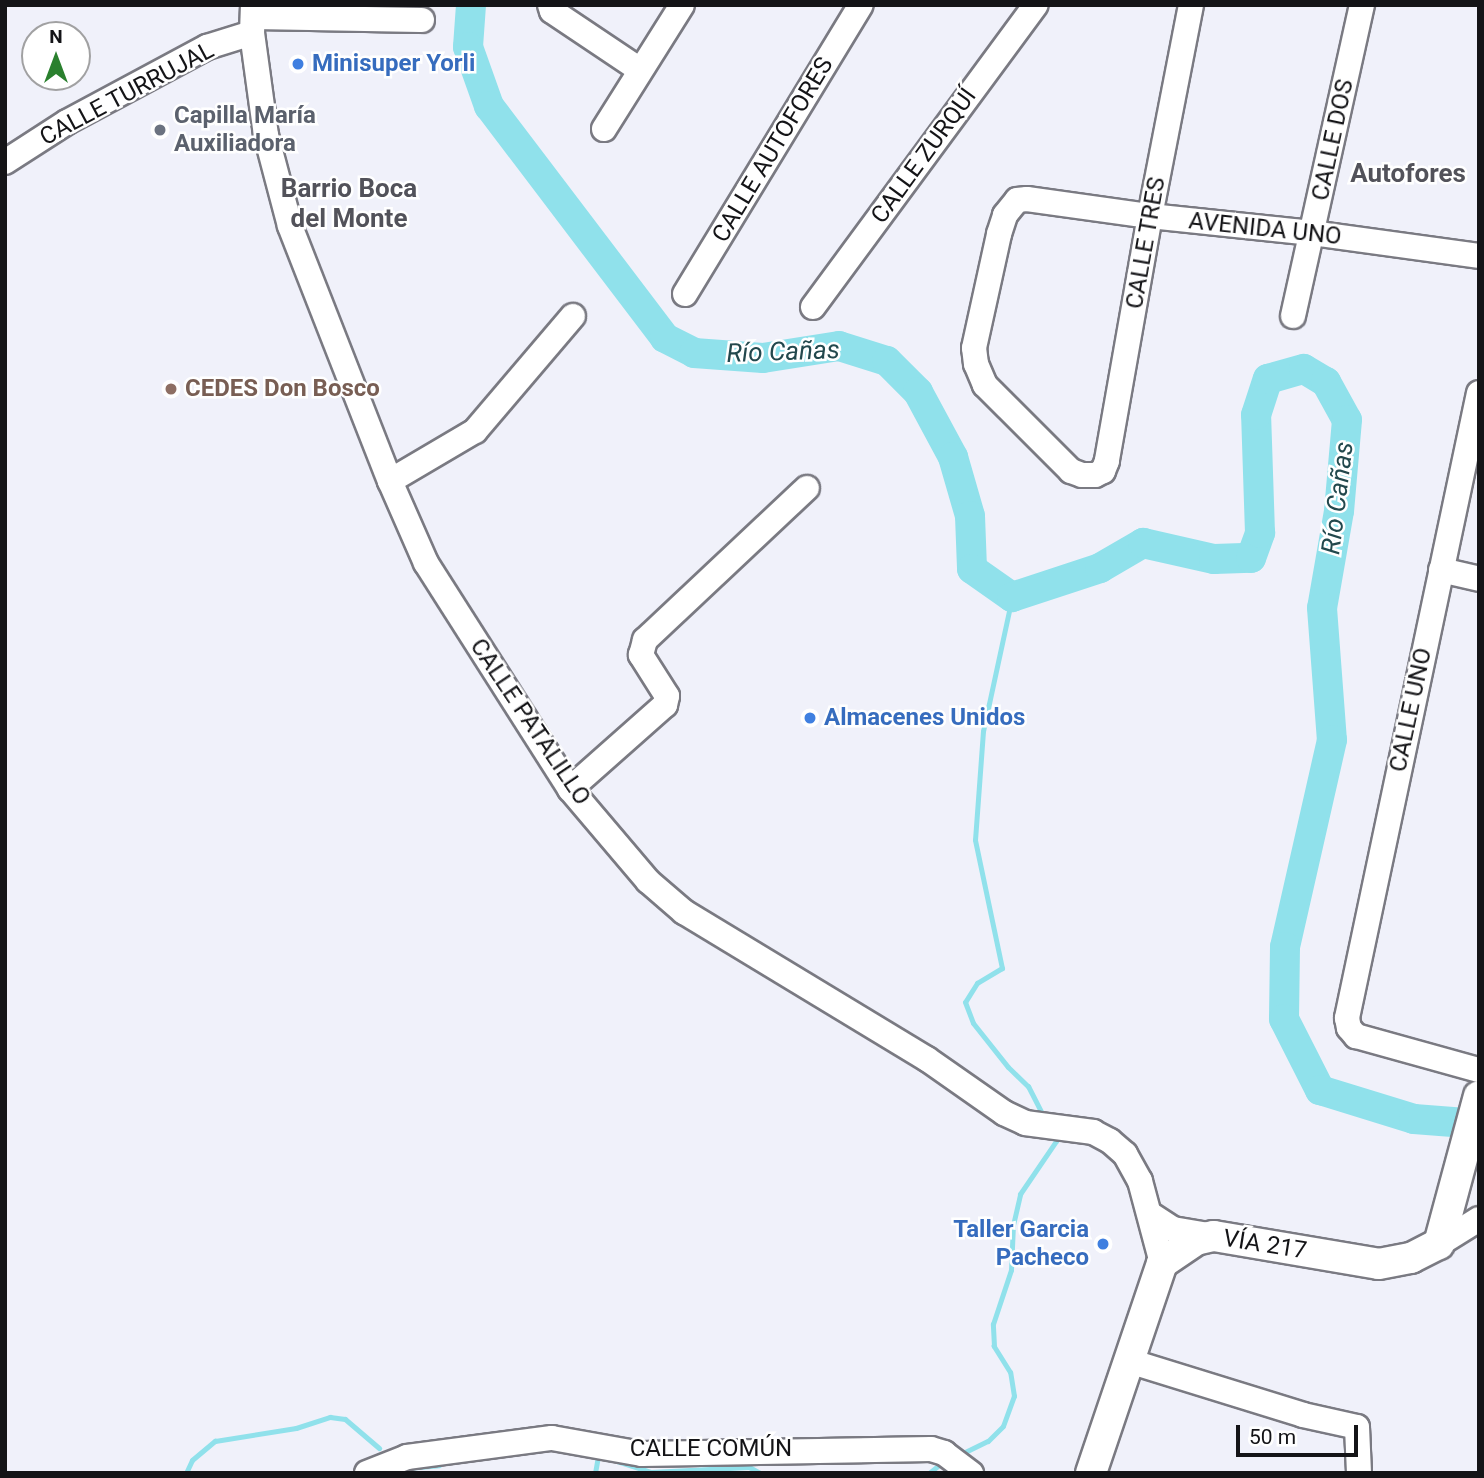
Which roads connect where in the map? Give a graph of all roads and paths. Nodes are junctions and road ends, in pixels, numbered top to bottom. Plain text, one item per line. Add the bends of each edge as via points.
1 (550, 5) edge
2 (682, 5) edge
3 (861, 5) edge
4 (1036, 5) edge
5 (1191, 5) edge
6 (1362, 5) edge
7 (253, 18) edge
8 (422, 20) dead end
9 (640, 70) junction
10 (604, 130) dead end
11 (5, 162) edge
12 (1150, 216) junction
13 (1312, 233) junction
14 (1479, 256) edge
15 (685, 294) dead end
16 (813, 307) dead end
17 (573, 316) dead end
18 (1293, 316) dead end
19 (1479, 393) edge
20 (1095, 475) joint
21 (390, 481) junction
22 (807, 488) dead end
23 (1441, 570) junction
24 (1479, 579) edge
25 (570, 789) junction
26 (1479, 1070) edge
27 (1477, 1103) edge
28 (1150, 1214) junction
29 (1479, 1219) edge
30 (1214, 1236) junction
31 (1439, 1244) junction
32 (1162, 1263) junction
33 (1129, 1361) junction
34 (367, 1473) edge
35 (971, 1473) edge
36 (1091, 1473) edge
37 (1359, 1473) edge

1 - 9 street via 552,11
2 - 9 street
3 - 15 street, CALLE AUTOFORES
4 - 16 street, CALLE ZURQUÍ
5 - 12 street, CALLE TRES
6 - 13 street, CALLE DOS
7 - 8 street, CALLE TURRUJAL
7 - 11 street, CALLE TURRUJAL
7 - 21 street, CALLE PATALILLO via 266,135 290,226
9 - 10 street
12 - 13 street, AVENIDA UNO
12 - 20 street, CALLE TRES via 1107,461
12 - 20 street, AVENIDA UNO via 1027,199 1011,205 999,234 974,348 985,385 1071,471
13 - 14 street, AVENIDA UNO
13 - 18 street, CALLE DOS
17 - 21 street via 475,431
19 - 23 street, CALLE UNO
21 - 25 street, CALLE PATALILLO via 426,563
22 - 25 street via 645,640 640,655 667,696 665,705
23 - 24 street
23 - 26 street, CALLE UNO via 1347,1018 1356,1036
25 - 28 street, CALLE PATALILLO via 648,881 684,912 927,1059 1004,1113 1025,1123 1093,1132 1125,1154
27 - 31 main road
28 - 30 street via 1180,1231
28 - 32 street, CALLE PATALILLO
29 - 31 street
30 - 31 main road, VÍA 217 via 1378,1264 1411,1258
30 - 32 main road, VÍA 217 via 1195,1240
32 - 33 main road
33 - 36 main road
33 - 37 street via 1357,1427
34 - 35 street, CALLE COMÚN via 407,1457 552,1438 642,1454 931,1449

